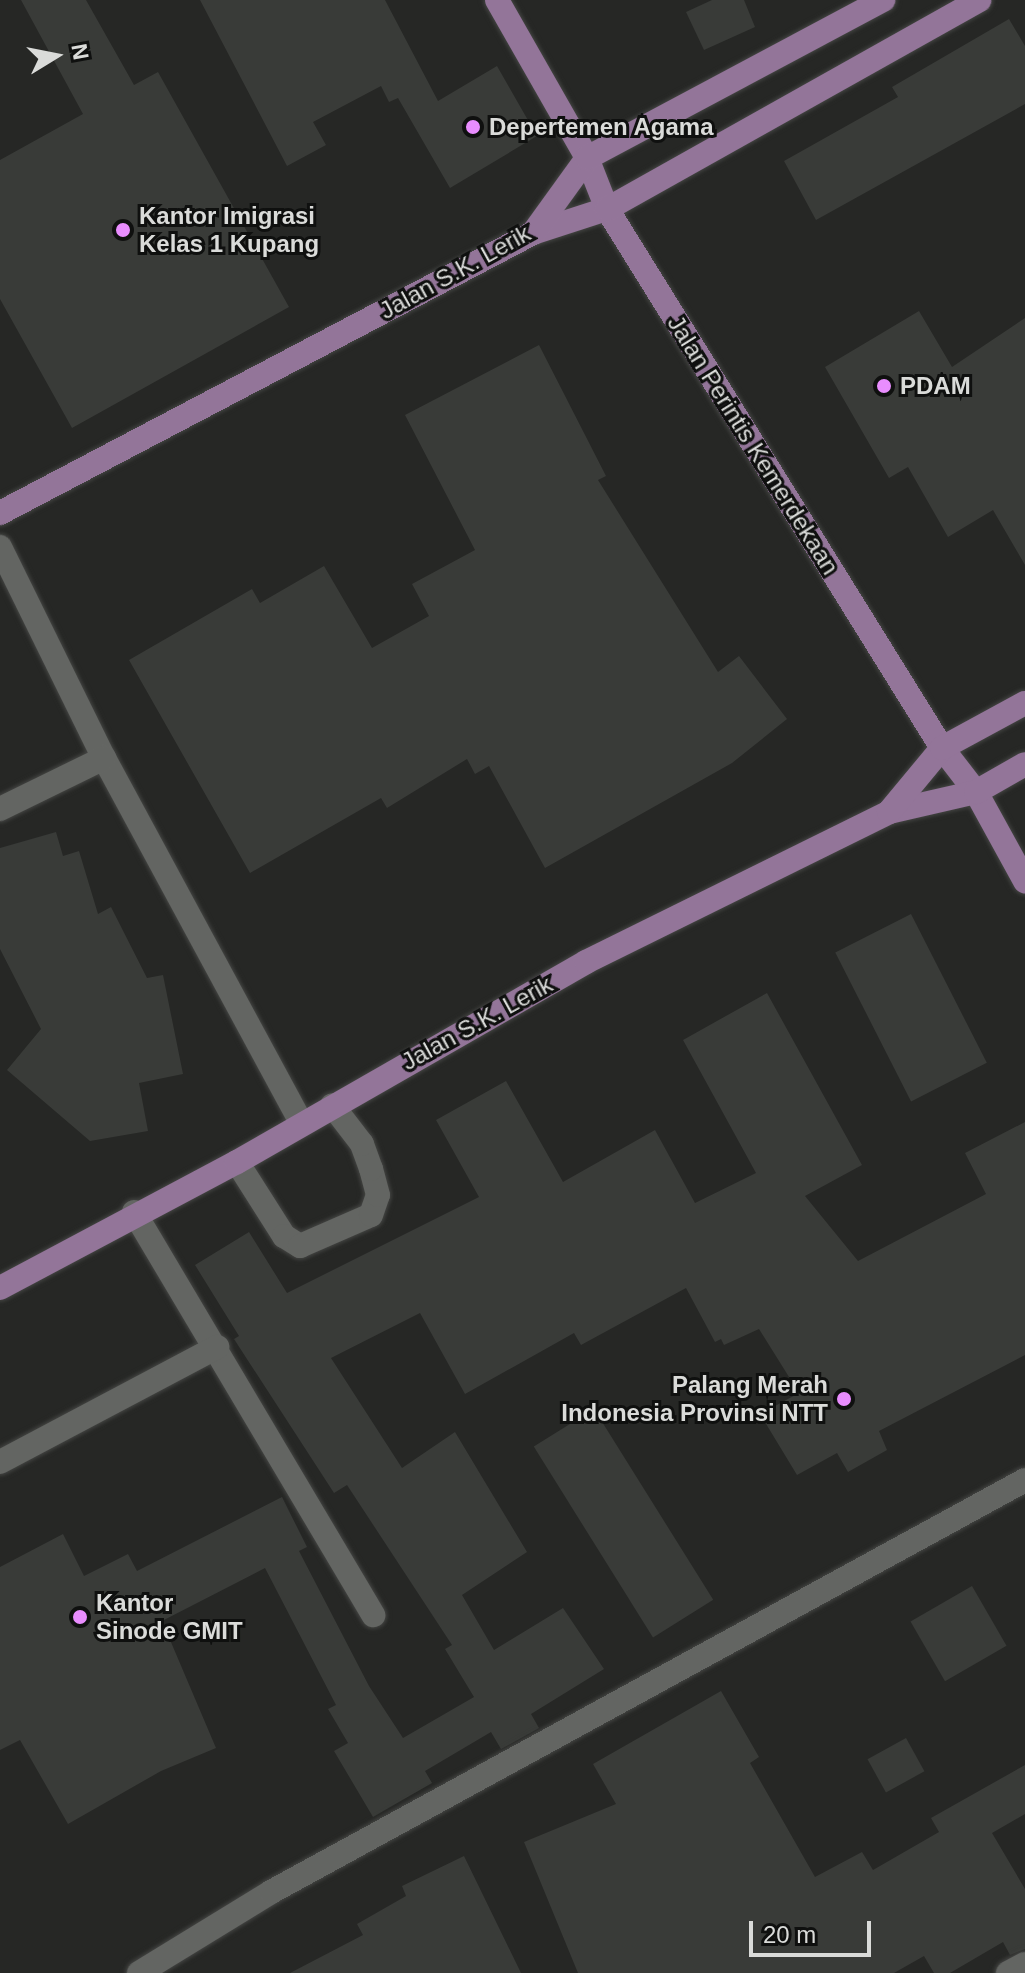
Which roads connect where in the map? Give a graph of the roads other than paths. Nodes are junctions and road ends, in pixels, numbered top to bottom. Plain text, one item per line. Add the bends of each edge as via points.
1 (497, 0) edge
2 (883, 0) edge
3 (979, 0) edge
4 (587, 158) junction
5 (607, 209) junction
6 (533, 233) junction
7 (0, 513) edge
8 (0, 547) edge
9 (1025, 703) edge
10 (942, 748) junction
11 (104, 758) junction
12 (1025, 764) edge
13 (976, 792) junction
14 (0, 809) edge
15 (889, 812) junction
16 (1025, 881) edge
17 (332, 1105) junction
18 (301, 1123) junction
19 (237, 1162) junction
20 (134, 1212) junction
21 (0, 1288) edge
22 (217, 1347) junction
23 (0, 1462) edge
24 (1025, 1480) edge
25 (373, 1615) dead end
26 (1025, 1964) edge
27 (139, 1973) edge
28 (1008, 1973) edge

1 - 4 main road, Jalan Perintis Kemerdekaan
2 - 4 main road, Jalan S.K. Lerik
3 - 5 main road
4 - 5 main road, Jalan Perintis Kemerdekaan
4 - 6 main road, Jalan S.K. Lerik
5 - 6 main road
5 - 10 main road, Jalan Perintis Kemerdekaan
6 - 7 main road, Jalan S.K. Lerik
8 - 11 street
9 - 10 main road
10 - 13 main road, Jalan Perintis Kemerdekaan
10 - 15 main road, Jalan S.K. Lerik
11 - 14 street
11 - 18 street
12 - 13 main road
13 - 15 main road
13 - 16 main road, Jalan Perintis Kemerdekaan
15 - 17 main road, Jalan S.K. Lerik via 586,962
17 - 18 main road, Jalan S.K. Lerik
17 - 19 street via 362,1144 371,1169 378,1195 371,1215 300,1246 284,1236
18 - 19 main road, Jalan S.K. Lerik
19 - 20 main road, Jalan S.K. Lerik
20 - 21 main road, Jalan S.K. Lerik
20 - 22 street
22 - 23 street
22 - 25 street
24 - 27 street via 271,1892
26 - 28 street

